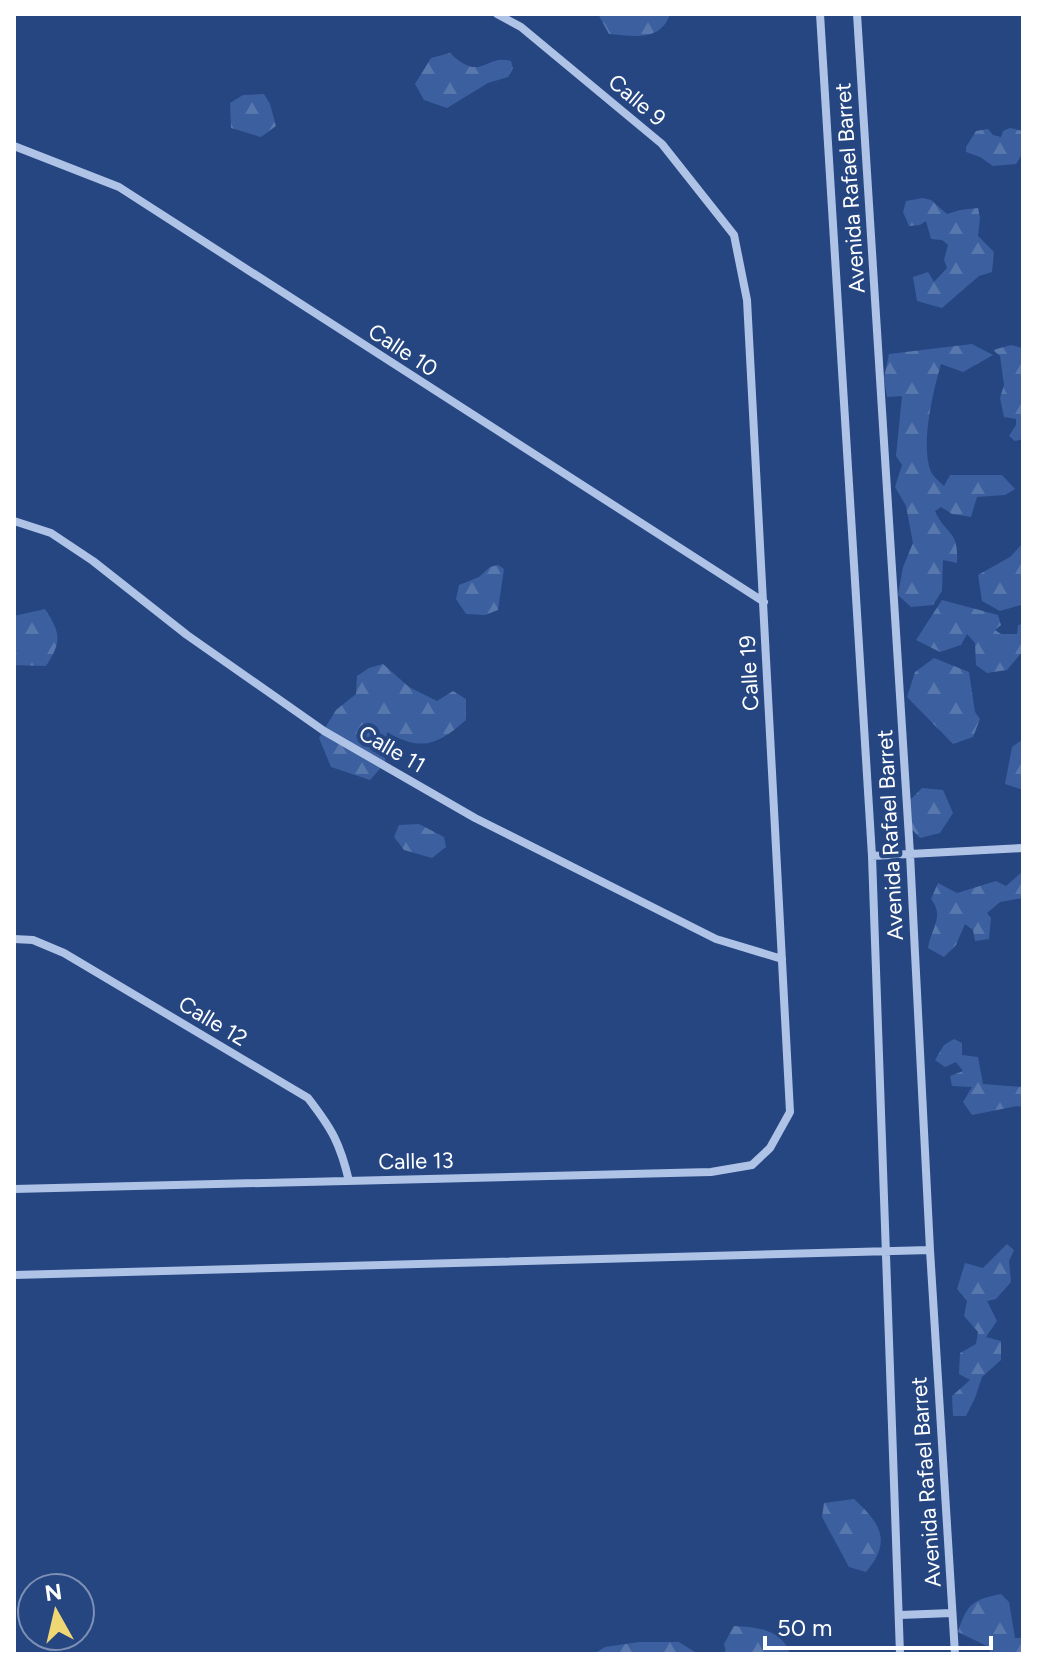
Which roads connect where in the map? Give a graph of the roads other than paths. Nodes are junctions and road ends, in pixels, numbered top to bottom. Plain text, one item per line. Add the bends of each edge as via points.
1 (497, 14) edge
2 (820, 14) edge
3 (857, 14) edge
4 (14, 146) edge
5 (734, 235) joint
6 (14, 521) edge
7 (764, 602) junction
8 (1023, 848) edge
9 (910, 854) junction
10 (872, 856) junction
11 (14, 939) edge
12 (782, 959) junction
13 (790, 1112) joint
14 (349, 1181) junction
15 (14, 1189) edge
16 (930, 1250) junction
17 (886, 1252) junction
18 (14, 1275) edge
19 (952, 1613) junction
20 (900, 1615) junction
21 (900, 1654) edge
22 (955, 1654) edge

1 - 5 street, Calle 9 via 521,27 662,144
2 - 10 street, Avenida Rafael Barret
3 - 9 street, Avenida Rafael Barret
4 - 7 street, Calle 10 via 119,187
5 - 7 street, Calle 19 via 747,300
6 - 12 street, Calle 11 via 51,533 324,731 462,810 716,939
7 - 12 street, Calle 19
8 - 9 street
9 - 10 street
9 - 16 street, Avenida Rafael Barret
10 - 17 street, Avenida Rafael Barret
11 - 14 street, Calle 12 via 33,940 64,953 308,1098 341,1146
12 - 13 street, Calle 19
13 - 14 street, Calle 13 via 770,1148 752,1165 711,1172
14 - 15 street, Calle 13
16 - 17 street
16 - 19 street, Avenida Rafael Barret
17 - 18 street
17 - 20 street, Avenida Rafael Barret
19 - 20 street
19 - 22 street, Avenida Rafael Barret
20 - 21 street, Avenida Rafael Barret

